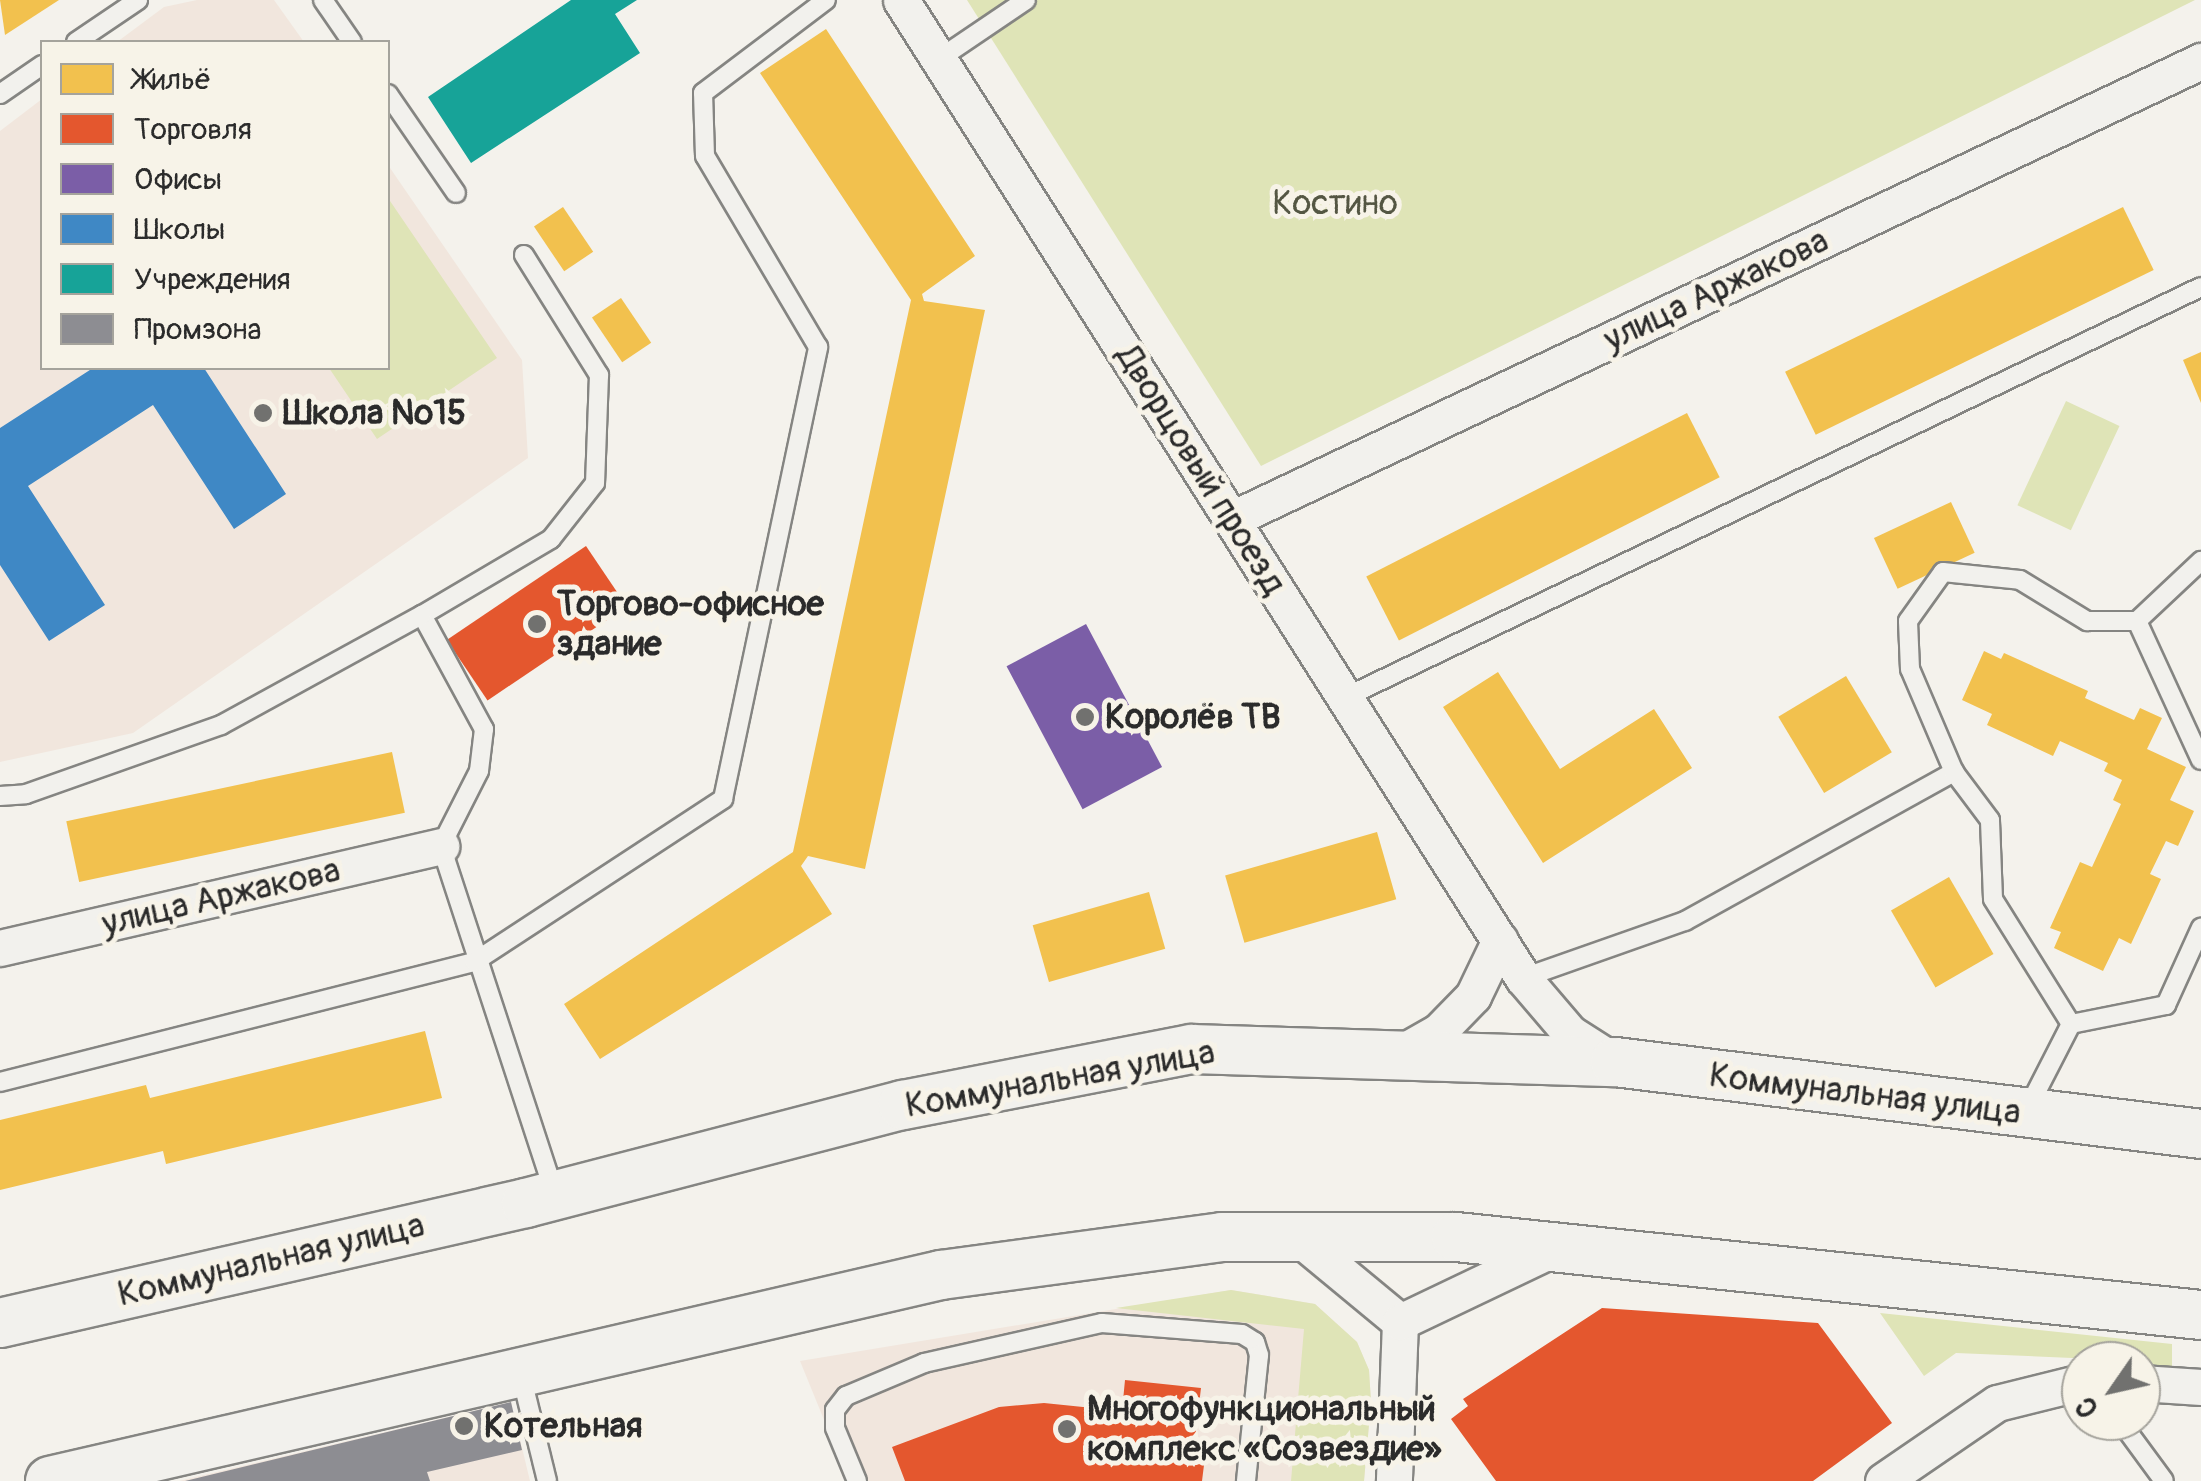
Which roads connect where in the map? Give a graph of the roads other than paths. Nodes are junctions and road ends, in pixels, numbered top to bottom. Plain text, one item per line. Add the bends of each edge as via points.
1 (138, 0) edge
2 (323, 0) edge
3 (826, 0) edge
4 (901, 0) edge
5 (1026, 0) edge
6 (79, 40) edge
7 (351, 40) edge
8 (939, 58) junction
9 (2201, 61) edge
10 (40, 66) edge
11 (0, 94) edge
12 (390, 97) edge
13 (456, 193) dead end
14 (524, 255) dead end
15 (2201, 286) edge
16 (1232, 519) junction
17 (2201, 561) edge
18 (422, 615) junction
19 (2137, 621) junction
20 (1346, 698) junction
21 (2201, 760) edge
22 (1954, 772) junction
23 (0, 796) edge
24 (441, 846) junction
25 (2201, 928) edge
26 (1500, 940) junction
27 (0, 948) edge
28 (474, 962) junction
29 (1524, 978) junction
30 (2072, 1024) junction
31 (1404, 1051) junction
32 (1614, 1062) junction
33 (0, 1082) edge
34 (2025, 1114) junction
35 (2201, 1134) edge
36 (556, 1196) junction
37 (1295, 1235) junction
38 (1560, 1246) junction
39 (2201, 1315) edge
40 (1400, 1322) junction
41 (0, 1323) edge
42 (520, 1369) junction
43 (2161, 1384) edge
44 (2201, 1386) edge
45 (2061, 1387) edge
46 (2135, 1441) edge
47 (50, 1481) edge
48 (547, 1481) edge
49 (857, 1481) edge
50 (1246, 1481) edge
51 (1394, 1481) edge
52 (1883, 1481) edge
53 (2164, 1481) edge

1 - 6 lane
2 - 7 lane
3 - 28 lane via 703,94 705,156 818,347 723,799
4 - 8 street, Дворцовый проезд
5 - 8 lane
8 - 16 street, Дворцовый проезд
9 - 16 street, улица Аржакова
10 - 11 lane
12 - 13 lane
14 - 18 lane via 599,375 595,483 550,540
15 - 20 lane
16 - 20 street, Дворцовый проезд
17 - 19 lane
18 - 23 lane via 221,725 26,794
18 - 24 lane via 484,729 479,771
19 - 21 lane
19 - 22 lane via 2087,622 2020,580 1943,572 1908,620 1909,653
20 - 26 street, Дворцовый проезд
22 - 29 lane via 1686,921
22 - 30 lane via 1990,820 1993,899
24 - 27 street, улица Аржакова
24 - 28 lane
25 - 30 lane via 2166,1005
26 - 29 street, Дворцовый проезд
26 - 31 street via 1474,996 1439,1031
28 - 33 lane
28 - 36 lane
29 - 32 street, Дворцовый проезд via 1570,1033
30 - 34 lane
31 - 32 main road, Коммунальная улица
31 - 36 main road, Коммунальная улица via 1192,1049 903,1105
32 - 34 main road, Коммунальная улица
34 - 35 main road, Коммунальная улица
36 - 41 main road, Коммунальная улица
37 - 38 main road
37 - 40 street
37 - 42 main road via 1222,1236 941,1275
38 - 39 main road
38 - 40 street
40 - 51 street
42 - 47 main road
42 - 48 lane
43 - 44 street
45 - 52 street via 1997,1403
46 - 53 lane
49 - 50 lane via 836,1428 836,1410 846,1396 924,1363 1102,1323 1242,1334 1254,1342 1260,1355

